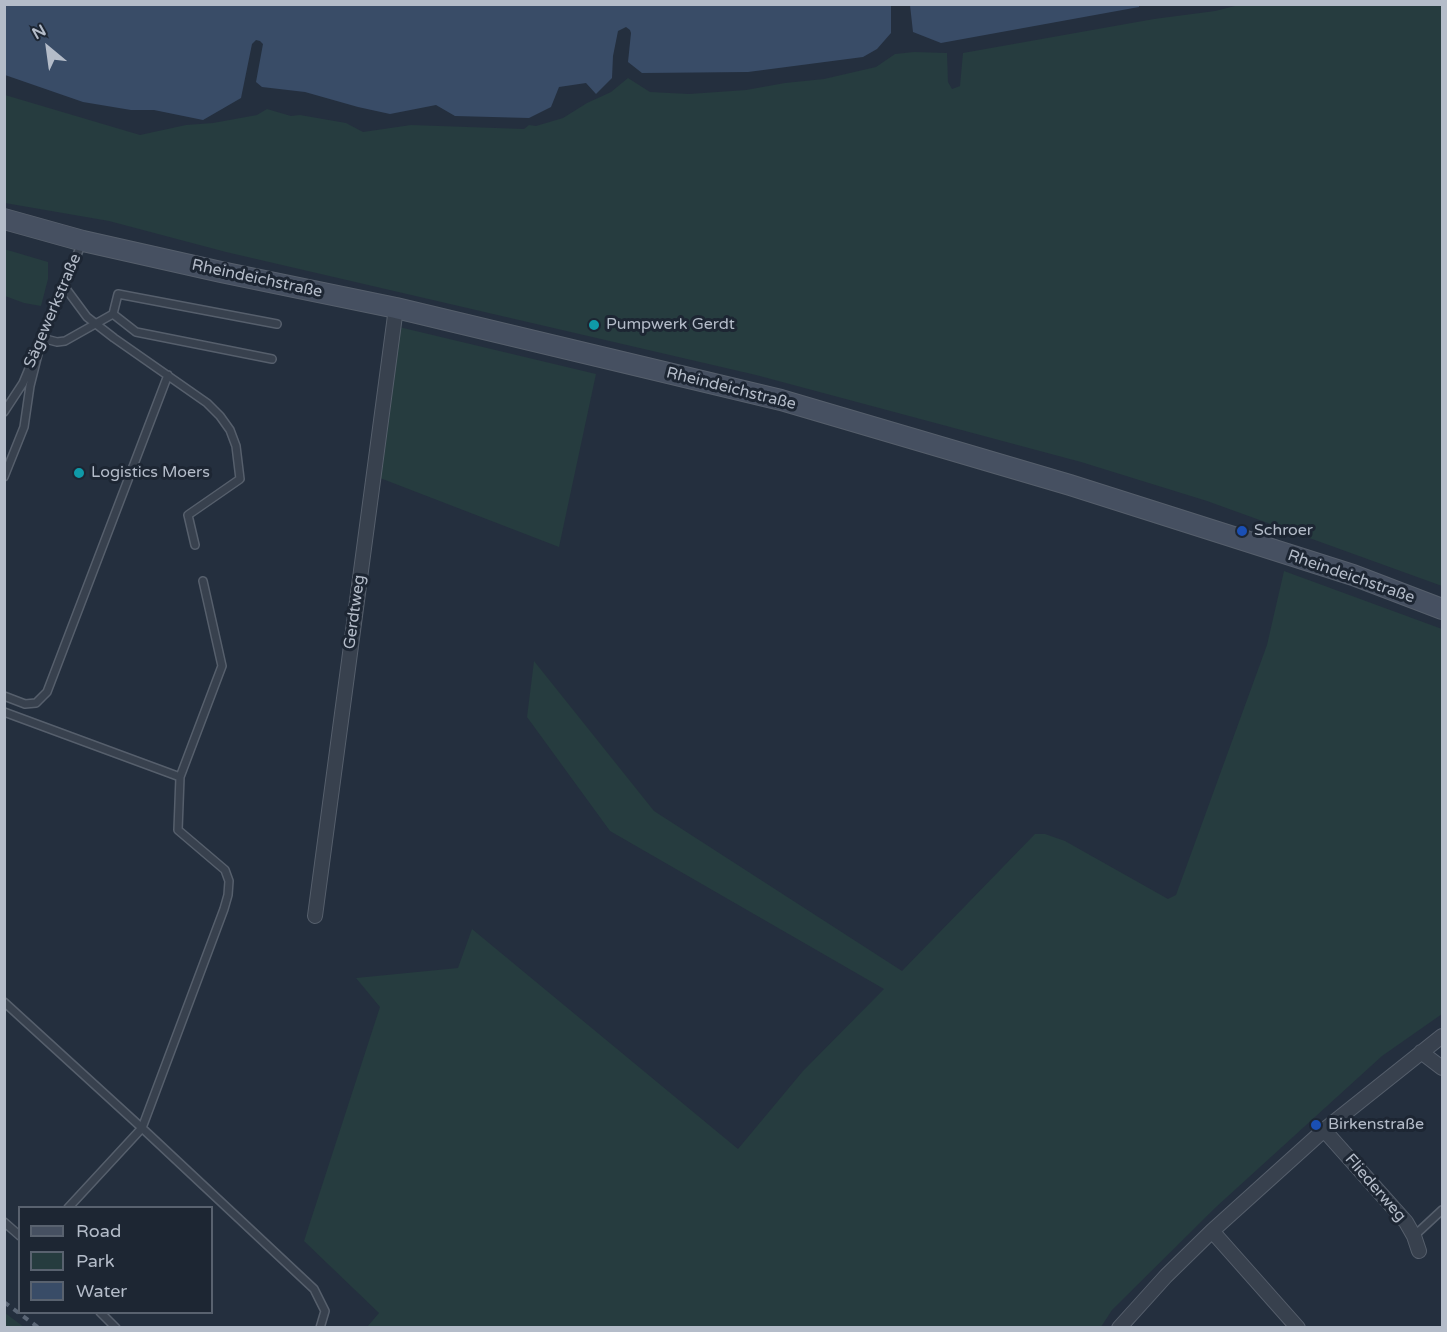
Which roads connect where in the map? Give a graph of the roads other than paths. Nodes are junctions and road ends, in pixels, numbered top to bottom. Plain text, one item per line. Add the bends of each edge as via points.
1 (4, 219) edge
2 (83, 241) junction
3 (64, 286) junction
4 (396, 308) junction
5 (113, 314) junction
6 (277, 324) dead end
7 (96, 325) junction
8 (42, 338) junction
9 (272, 359) dead end
10 (168, 375) junction
11 (4, 412) edge
12 (4, 477) edge
13 (195, 545) dead end
14 (203, 580) dead end
15 (1443, 609) edge
16 (4, 696) edge
17 (4, 712) edge
18 (180, 777) junction
19 (315, 916) dead end
20 (4, 1002) edge
21 (1443, 1036) edge
22 (1421, 1052) junction
23 (1443, 1068) edge
24 (142, 1128) junction
25 (1324, 1130) junction
26 (70, 1206) edge
27 (1443, 1210) edge
28 (4, 1222) edge
29 (1212, 1231) junction
30 (18, 1234) edge
31 (1414, 1236) junction
32 (1419, 1251) dead end
33 (102, 1314) edge
34 (116, 1328) edge
35 (320, 1328) edge
36 (1119, 1328) edge
37 (1298, 1328) edge

1 - 2 main road, Rheindeichstraße
2 - 3 lane, Sägewerkstraße
2 - 4 main road, Rheindeichstraße
3 - 7 lane
3 - 8 lane, Sägewerkstraße
4 - 15 main road, Rheindeichstraße via 781,400 1353,575
4 - 19 street, Gerdtweg
5 - 6 lane via 118,294
5 - 7 lane
5 - 9 lane via 136,332
7 - 8 lane via 65,341
7 - 10 lane
8 - 11 lane, Sägewerkstraße via 23,382
8 - 12 lane via 24,427
10 - 13 lane via 220,416 236,446 240,479 188,515
10 - 16 lane via 47,692 36,703 26,704
14 - 18 lane via 222,666
17 - 18 lane
18 - 24 lane via 178,830 225,870 228,895
20 - 24 lane
21 - 22 street
22 - 23 street
22 - 25 street
24 - 26 lane
24 - 35 lane via 314,1288 325,1311
25 - 29 street
25 - 31 street, Fliederweg
27 - 31 lane
28 - 30 lane
29 - 36 street
29 - 37 street
31 - 32 street, Fliederweg
33 - 34 lane

